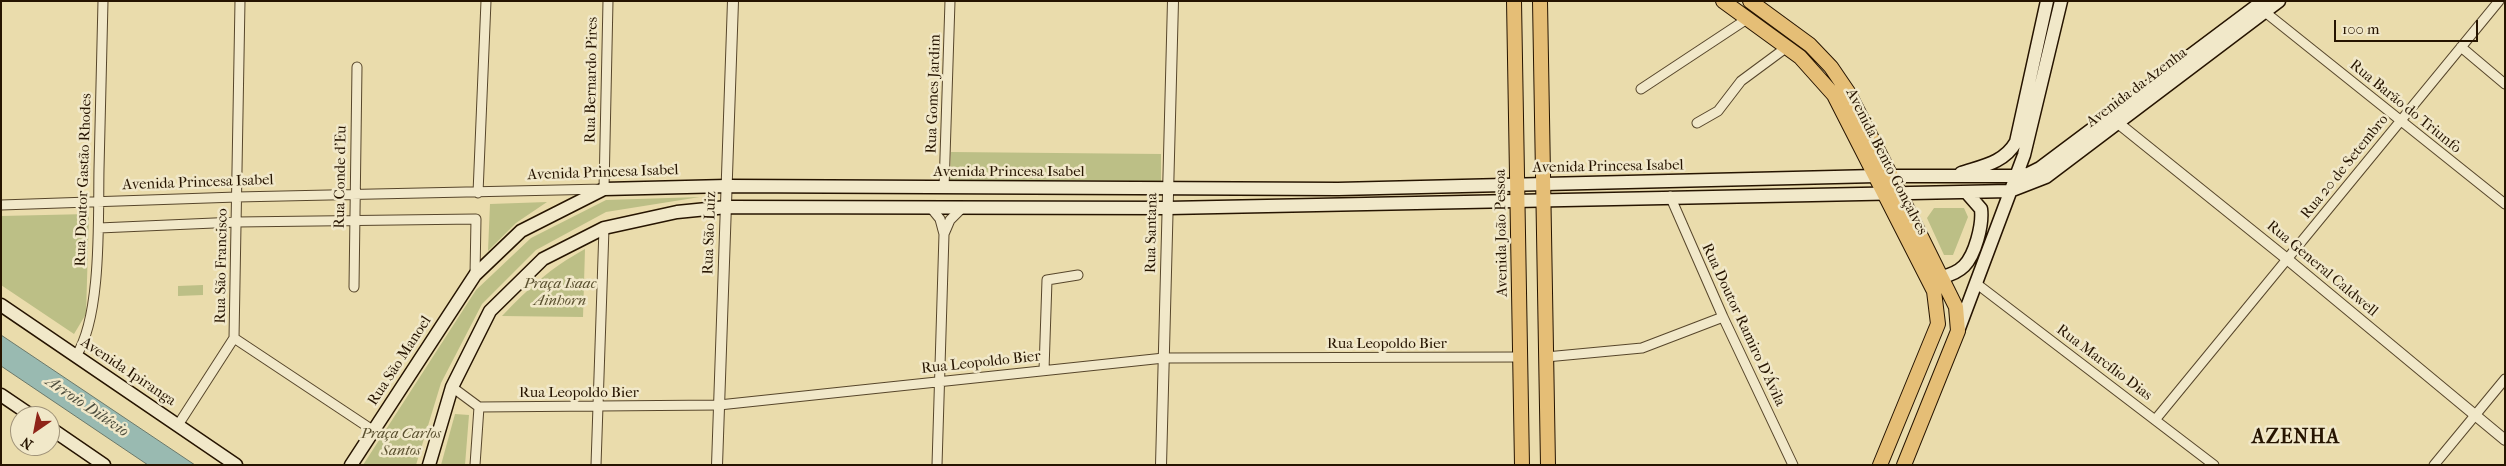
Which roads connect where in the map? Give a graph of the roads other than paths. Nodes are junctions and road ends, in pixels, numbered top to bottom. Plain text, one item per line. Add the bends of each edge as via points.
1 (103, 1) edge
2 (240, 1) edge
3 (486, 1) edge
4 (608, 1) edge
5 (733, 1) edge
6 (950, 1) edge
7 (1173, 1) edge
8 (1514, 1) edge
9 (1540, 1) edge
10 (1723, 1) edge
11 (1750, 1) edge
12 (2047, 1) edge
13 (2061, 1) edge
14 (2279, 1) edge
15 (2499, 1) edge
16 (2264, 7) edge
17 (1747, 19) junction
18 (1786, 47) junction
19 (2461, 47) junction
20 (357, 67) dead end
21 (2505, 84) edge
22 (1641, 89) dead end
23 (2401, 121) junction
24 (1697, 123) dead end
25 (2118, 123) junction
26 (1876, 176) junction
27 (1892, 176) junction
28 (2016, 176) junction
29 (1949, 177) junction
30 (1543, 184) junction
31 (727, 186) junction
32 (1518, 186) junction
33 (944, 188) junction
34 (604, 189) junction
35 (1168, 189) junction
36 (2010, 191) junction
37 (478, 193) junction
38 (1967, 193) junction
39 (1884, 194) junction
40 (1900, 194) junction
41 (355, 195) junction
42 (1670, 196) junction
43 (237, 197) junction
44 (1543, 202) junction
45 (99, 203) junction
46 (1518, 203) junction
47 (2505, 204) edge
48 (1, 205) edge
49 (727, 207) junction
50 (931, 208) junction
51 (962, 208) junction
52 (1168, 208) junction
53 (354, 221) junction
54 (237, 222) junction
55 (100, 228) junction
56 (604, 228) junction
57 (944, 234) junction
58 (2287, 259) junction
59 (475, 275) junction
60 (1078, 275) dead end
61 (1942, 277) junction
62 (1977, 284) junction
63 (354, 287) dead end
64 (1, 306) edge
65 (1723, 317) junction
66 (1958, 331) junction
67 (234, 338) junction
68 (76, 356) junction
69 (1520, 357) junction
70 (1546, 357) junction
71 (1164, 358) junction
72 (1044, 370) junction
73 (2505, 379) edge
74 (940, 380) junction
75 (452, 388) junction
76 (1, 395) edge
77 (719, 405) junction
78 (17, 406) edge
79 (478, 407) junction
80 (598, 407) junction
81 (2475, 415) junction
82 (2155, 420) junction
83 (178, 426) junction
84 (374, 431) junction
85 (60, 435) edge
86 (2505, 440) edge
87 (104, 465) edge
88 (236, 465) edge
89 (351, 465) edge
90 (429, 465) edge
91 (475, 465) edge
92 (596, 465) edge
93 (717, 465) edge
94 (937, 465) edge
95 (1161, 465) edge
96 (1522, 465) edge
97 (1548, 465) edge
98 (1793, 465) edge
99 (1880, 465) edge
100 (1904, 465) edge
101 (2214, 465) edge
102 (2434, 465) edge

1 - 45 street, Rua Doutor Gastão Rhodes
2 - 43 street, Rua São Francisco
3 - 37 street
4 - 34 street, Rua Bernardo Pires
5 - 31 street, Rua São Luiz
6 - 33 street, Rua Gomes Jardim
7 - 35 street, Rua Santana
8 - 32 main road, Avenida João Pessoa
9 - 30 main road
10 - 17 main road, Avenida Bento Gonçalves
11 - 27 main road, Avenida Bento Gonçalves via 1810,45 1832,67
12 - 29 main road via 2012,150 1999,160
13 - 28 main road via 2024,155
14 - 16 main road, Avenida da Azenha
15 - 19 street, Rua 20 de Setembro
16 - 23 street, Rua Barão do Triunfo
16 - 25 main road, Avenida da Azenha
16 - 28 main road, Avenida da Azenha via 2040,168
17 - 18 main road, Avenida Bento Gonçalves
17 - 22 street
18 - 24 street via 1741,82 1718,111
18 - 26 main road, Avenida Bento Gonçalves via 1818,75 1834,95
19 - 21 street
19 - 23 street, Rua 20 de Setembro
20 - 41 street, Rua Conde d'Eu
23 - 47 street, Rua Barão do Triunfo
23 - 58 street, Rua 20 de Setembro
25 - 36 main road, Avenida da Azenha via 2046,177
25 - 58 street, Rua General Caldwell
26 - 27 main road, Avenida Princesa Isabel
26 - 30 main road, Avenida Princesa Isabel
26 - 39 main road, Avenida Bento Gonçalves
27 - 29 main road, Avenida Princesa Isabel
27 - 40 main road, Avenida Bento Gonçalves
28 - 29 main road, Avenida Princesa Isabel
28 - 36 main road
30 - 32 main road, Avenida Princesa Isabel
30 - 44 main road
31 - 33 main road, Avenida Princesa Isabel
31 - 34 main road, Avenida Princesa Isabel
31 - 49 street, Rua São Luiz
32 - 35 main road, Avenida Princesa Isabel
32 - 46 main road, Avenida João Pessoa
33 - 35 main road, Avenida Princesa Isabel
34 - 37 street, Avenida Princesa Isabel
34 - 59 main road, Rua São Manoel via 521,231
35 - 52 street, Rua Santana
36 - 38 main road, Avenida Princesa Isabel
36 - 62 main road
37 - 41 street, Avenida Princesa Isabel
38 - 40 main road, Avenida Princesa Isabel
38 - 61 main road via 1981,210 1980,230 1964,266
39 - 40 main road, Avenida Princesa Isabel
39 - 42 main road, Avenida Princesa Isabel
39 - 99 main road, Avenida Bento Gonçalves via 1934,291 1938,324
40 - 61 main road, Avenida Bento Gonçalves
41 - 43 street, Avenida Princesa Isabel
41 - 53 street, Rua Conde d'Eu
42 - 44 main road, Avenida Princesa Isabel
42 - 65 street, Rua Doutor Ramiro D'Ávila
43 - 45 street, Avenida Princesa Isabel
43 - 54 street, Rua São Francisco
44 - 46 main road, Avenida Princesa Isabel
44 - 70 main road
45 - 48 street, Avenida Princesa Isabel
45 - 55 street, Rua Doutor Gastão Rhodes
46 - 52 main road, Avenida Princesa Isabel
46 - 69 main road, Avenida João Pessoa
49 - 50 main road, Avenida Princesa Isabel
49 - 56 main road, Avenida Princesa Isabel via 677,212
49 - 77 street, Rua São Luiz
50 - 51 main road, Avenida Princesa Isabel
50 - 57 street via 940,219
51 - 52 main road, Avenida Princesa Isabel
51 - 57 street via 950,220
52 - 71 street, Rua Santana
53 - 54 street
53 - 59 street via 476,219
53 - 63 street, Rua Conde d'Eu
54 - 55 street
54 - 67 street, Rua São Francisco
55 - 68 street, Rua Doutor Gastão Rhodes via 91,317 84,345
56 - 75 main road via 543,259 490,312
56 - 80 street
57 - 74 street
58 - 81 street, Rua General Caldwell
58 - 82 street, Rua 20 de Setembro
59 - 84 main road, Rua São Manoel
60 - 72 street via 1047,280
61 - 66 main road, Avenida Bento Gonçalves via 1956,307
62 - 66 main road
62 - 82 street, Rua Marcílio Dias
64 - 68 main road, Avenida Ipiranga
65 - 70 street via 1642,348
65 - 98 street, Rua Doutor Ramiro D'Ávila
66 - 100 main road
67 - 83 street, Rua São Francisco
67 - 84 street
68 - 83 main road, Avenida Ipiranga
69 - 71 street, Rua Leopoldo Bier
69 - 96 main road, Avenida João Pessoa
70 - 97 main road
71 - 72 street, Rua Leopoldo Bier
71 - 95 street, Rua Santana
72 - 74 street, Rua Leopoldo Bier
73 - 81 street
74 - 77 street, Rua Leopoldo Bier
74 - 94 street
75 - 79 street
75 - 90 main road
76 - 78 main road
77 - 80 street, Rua Leopoldo Bier
77 - 93 street, Rua São Luiz
79 - 80 street, Rua Leopoldo Bier
79 - 91 street
80 - 92 street
81 - 86 street, Rua General Caldwell
81 - 102 street
82 - 101 street, Rua Marcílio Dias
83 - 88 main road, Avenida Ipiranga
84 - 89 main road, Rua São Manoel
85 - 87 main road

